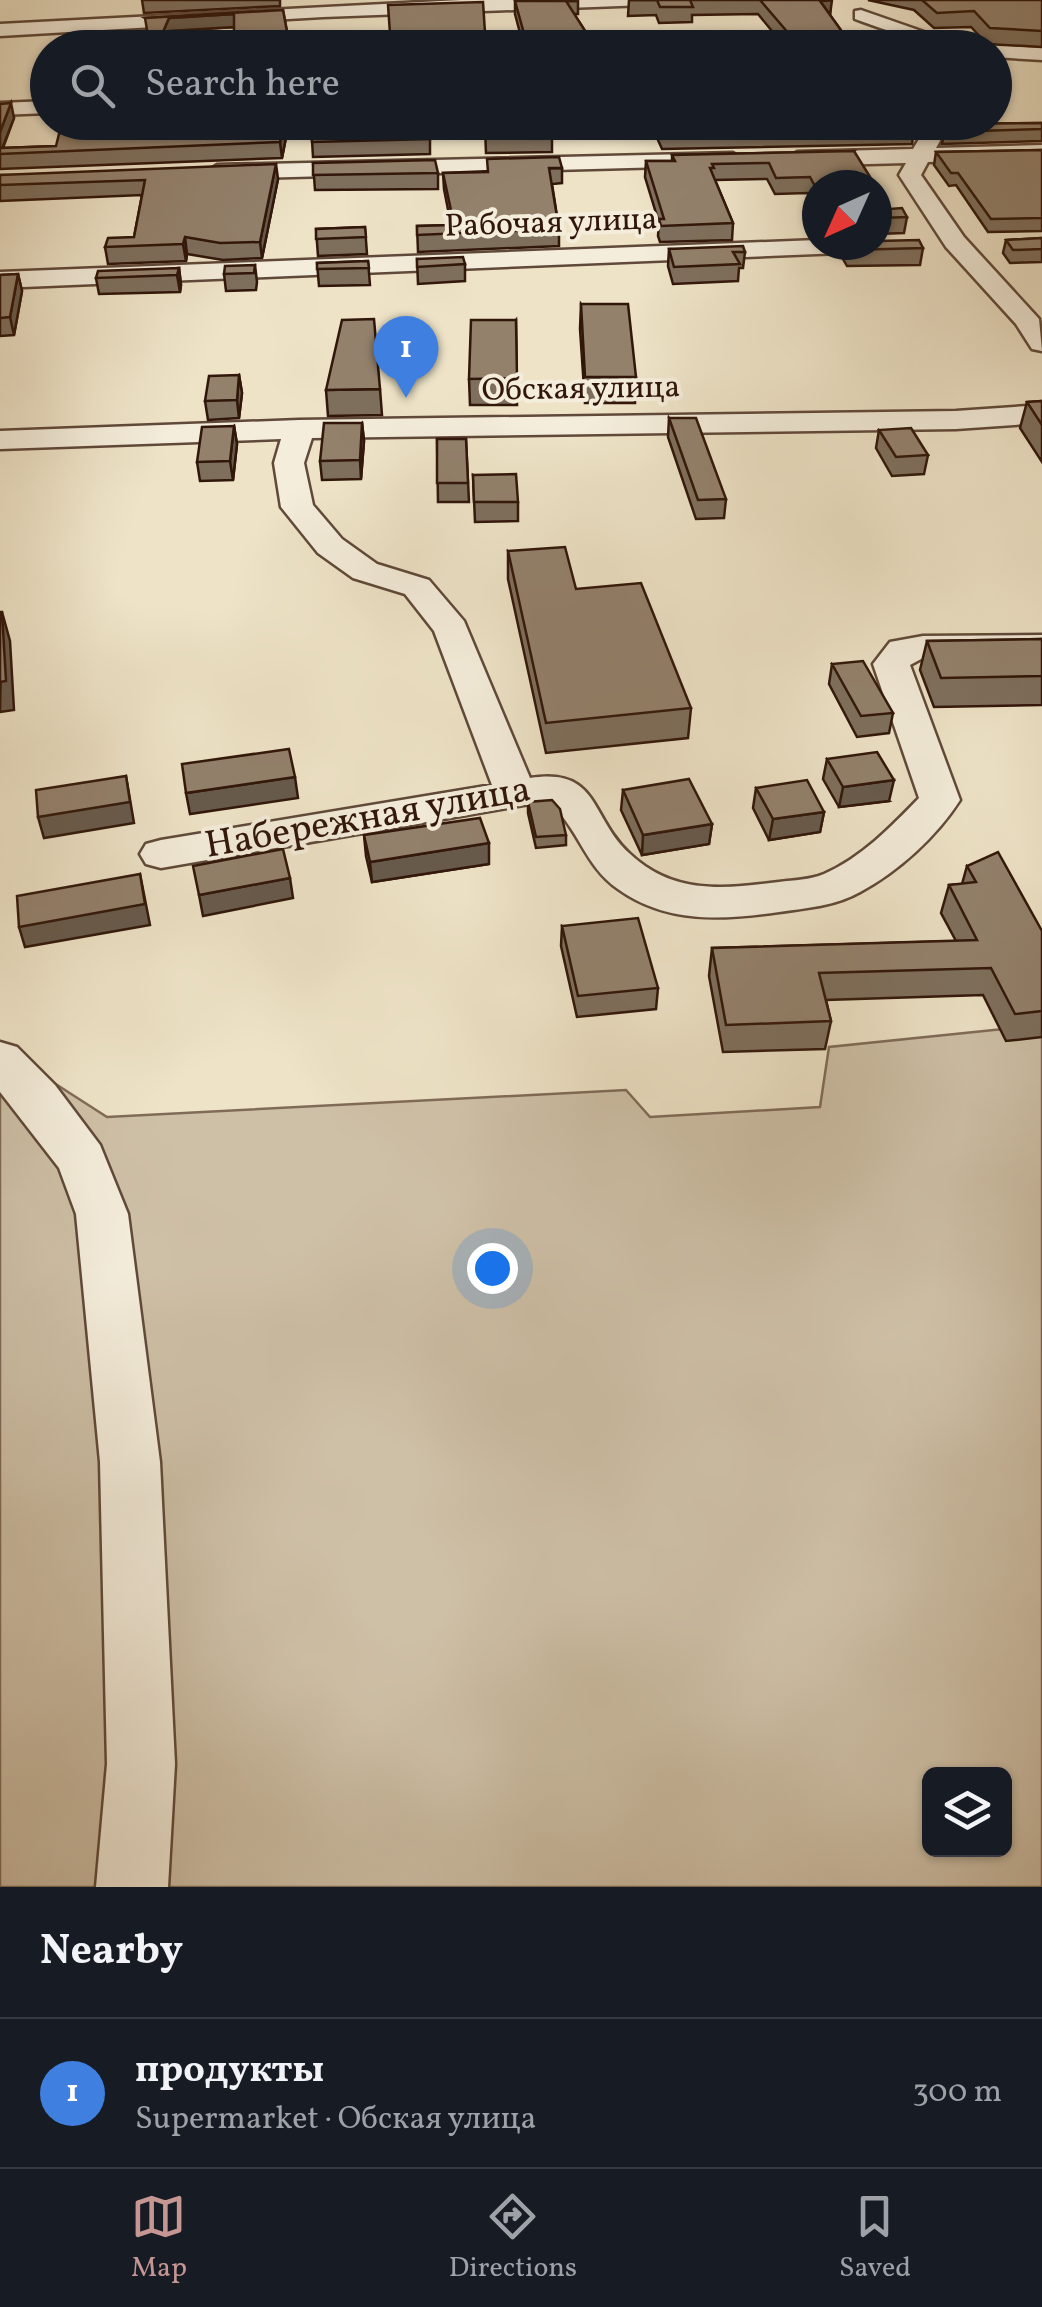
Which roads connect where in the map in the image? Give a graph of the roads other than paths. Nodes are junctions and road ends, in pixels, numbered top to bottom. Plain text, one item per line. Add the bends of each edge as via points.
1 (646, 0) edge
2 (841, 0) edge
3 (862, 15) junction
4 (0, 30) edge
5 (870, 30) edge
6 (900, 30) edge
7 (1012, 52) edge
8 (1042, 54) edge
9 (30, 108) edge
10 (0, 109) edge
11 (930, 140) edge
12 (924, 152) junction
13 (1042, 152) edge
14 (195, 172) edge
15 (990, 241) dead end
16 (956, 242) junction
17 (897, 244) edge
18 (802, 248) edge
19 (0, 280) edge
20 (1042, 344) edge
21 (1042, 414) edge
22 (299, 429) junction
23 (0, 440) edge
24 (1042, 646) edge
25 (515, 792) junction
26 (161, 854) dead end
27 (0, 1060) edge
28 (132, 1887) edge

1 - 4 street via 351,7 298,23
2 - 3 street
3 - 5 street
3 - 6 street
7 - 8 street
9 - 10 street
11 - 12 street
12 - 13 street
12 - 14 street
12 - 16 street via 910,174
15 - 16 street
16 - 17 street
16 - 20 street
18 - 19 street, Рабочая улица
21 - 22 street, Обская улица
22 - 23 street, Обская улица
22 - 25 street via 289,463 297,507 330,546 365,571 417,587 435,607 451,629
24 - 25 street, Набережная улица via 923,647 904,650 890,664 940,800 862,870 826,890 689,904 644,887 610,860 573,796 554,787
25 - 26 street, Набережная улица
27 - 28 street via 82,1160 102,1214 130,1462 142,1764

